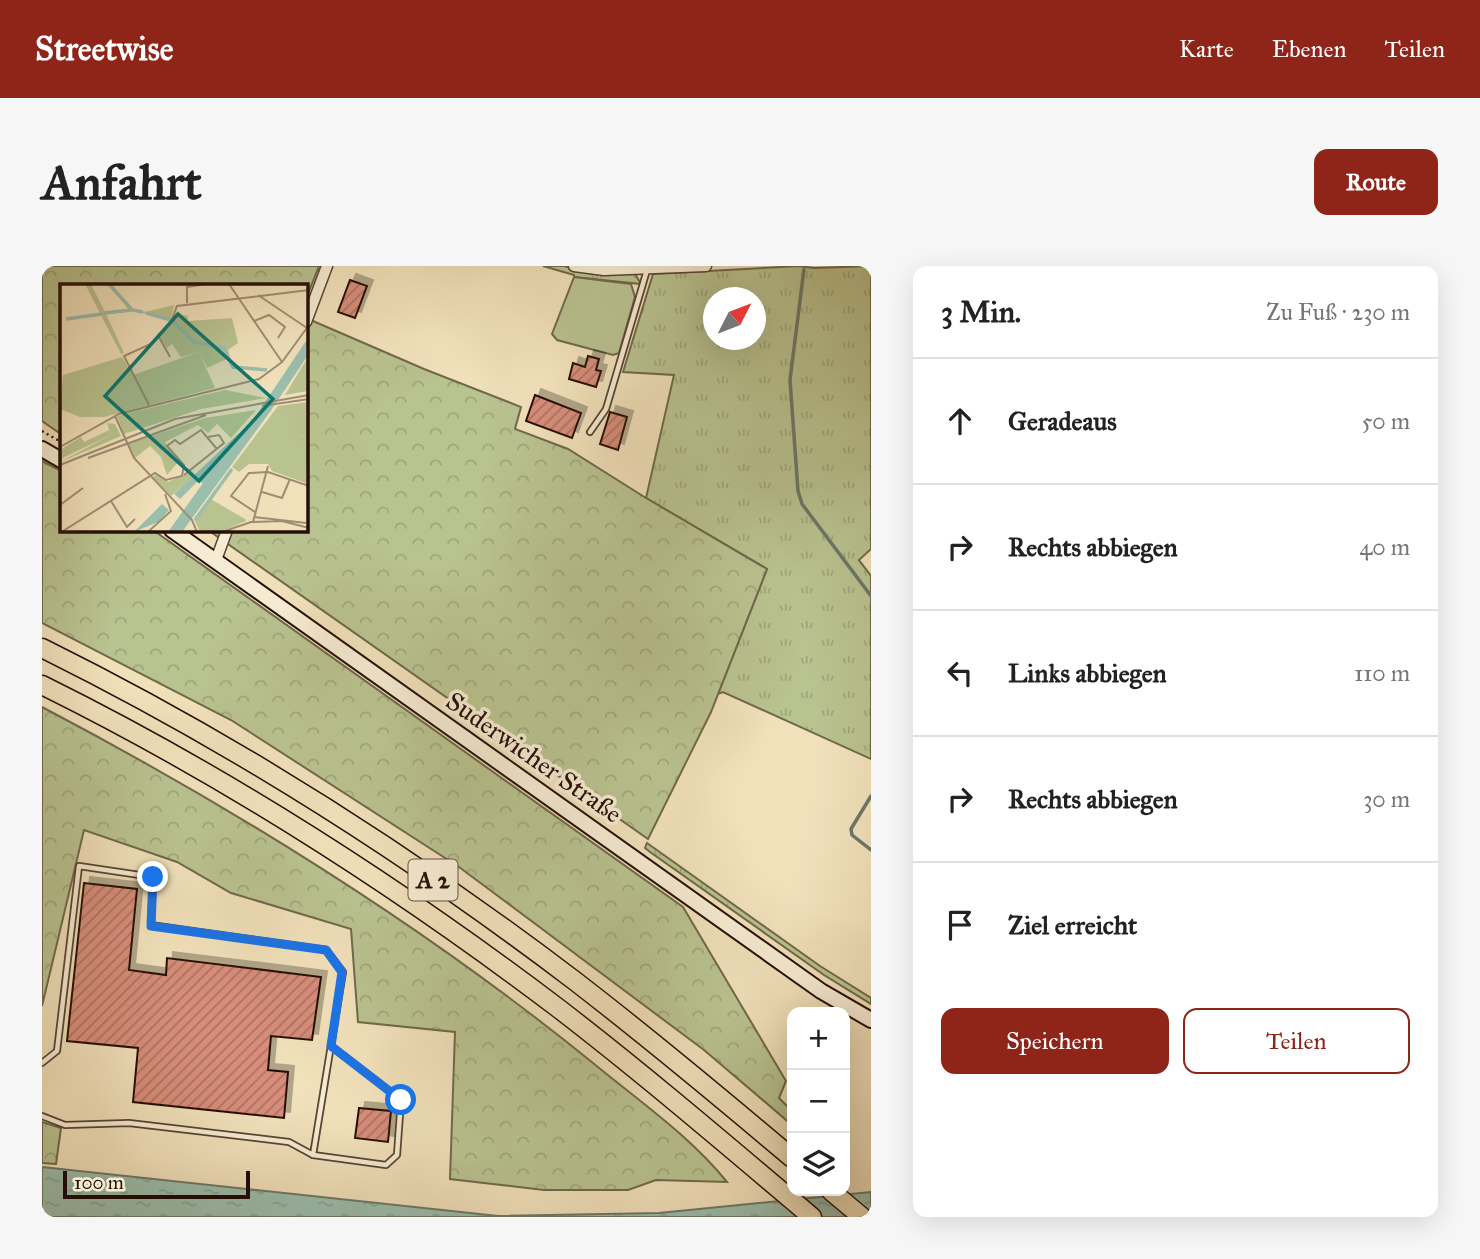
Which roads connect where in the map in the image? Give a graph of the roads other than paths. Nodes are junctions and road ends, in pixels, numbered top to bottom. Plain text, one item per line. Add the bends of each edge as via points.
1 (327, 266) edge
2 (574, 266) edge
3 (705, 266) edge
4 (647, 269) junction
5 (308, 317) edge
6 (590, 432) dead end
7 (42, 449) edge
8 (60, 459) edge
9 (175, 532) edge
10 (226, 532) edge
11 (216, 560) junction
12 (42, 648) edge
13 (42, 685) edge
14 (871, 1020) edge
15 (331, 1046) junction
16 (42, 1063) edge
17 (42, 1116) edge
18 (787, 1154) edge
19 (313, 1155) junction
20 (837, 1196) edge
21 (812, 1217) edge
22 (862, 1217) edge

1 - 5 street
2 - 4 street
3 - 4 street
4 - 6 lane via 606,409
7 - 8 main road
9 - 11 main road, Suderwicher Straße
10 - 11 street
11 - 14 main road, Suderwicher Straße via 810,983
12 - 18 highway, A 2 via 126,690 272,774 414,866 575,981
13 - 21 highway, A 2 via 258,803 369,874 558,1009
15 - 16 lane via 342,972 326,950 151,926 153,877 79,866 57,1051
15 - 19 lane
15 - 19 lane via 401,1100 397,1155 386,1165
17 - 19 lane via 65,1125 129,1123 289,1142
20 - 22 highway

